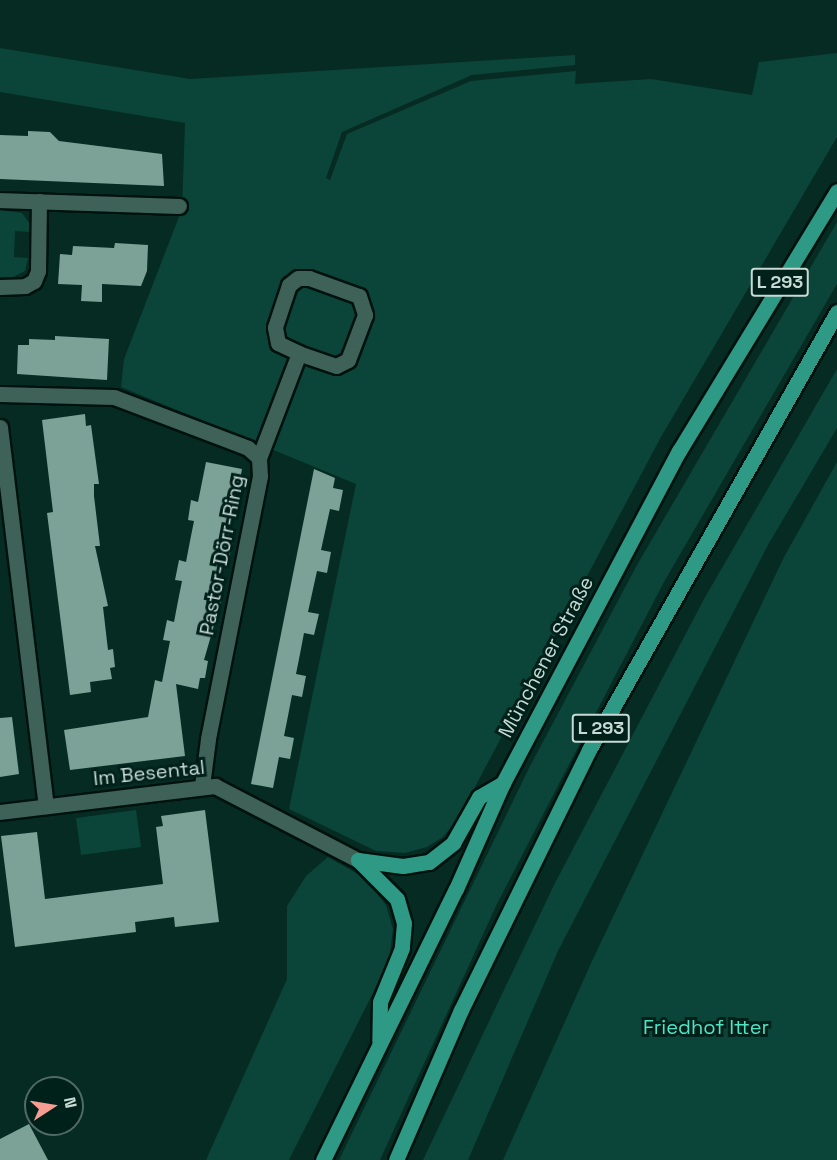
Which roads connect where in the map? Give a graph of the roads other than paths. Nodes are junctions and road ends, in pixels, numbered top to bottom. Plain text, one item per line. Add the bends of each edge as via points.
1 (837, 191) edge
2 (0, 200) edge
3 (39, 201) junction
4 (179, 206) dead end
5 (0, 287) edge
6 (837, 312) edge
7 (299, 353) junction
8 (0, 394) edge
9 (0, 427) edge
10 (259, 458) junction
11 (503, 783) junction
12 (202, 786) junction
13 (46, 806) junction
14 (0, 812) edge
15 (358, 860) junction
16 (379, 1046) junction
17 (323, 1160) edge
18 (396, 1160) edge

1 - 11 main road, Münchener Straße / L 293 via 679,450
2 - 3 street
3 - 4 street
3 - 5 street via 38,271 34,281 25,286
6 - 18 main road, L 293 via 590,748 461,1010
7 - 7 street via 336,366 348,360 365,315 359,296 309,278 298,278 289,285 275,327 278,343
7 - 10 street
8 - 10 street, Pastor-Dörr-Ring via 114,397 248,448
9 - 13 street
10 - 12 street, Pastor-Dörr-Ring via 260,476
11 - 15 main road via 479,797 453,843 429,862 403,866
11 - 16 main road, Münchener Straße / L 293
12 - 13 street, Im Besental
12 - 15 street, Im Besental via 229,791
13 - 14 street, Im Besental
15 - 16 main road via 397,899 404,923 402,948 380,1002
16 - 17 main road, Münchener Straße / L 293

